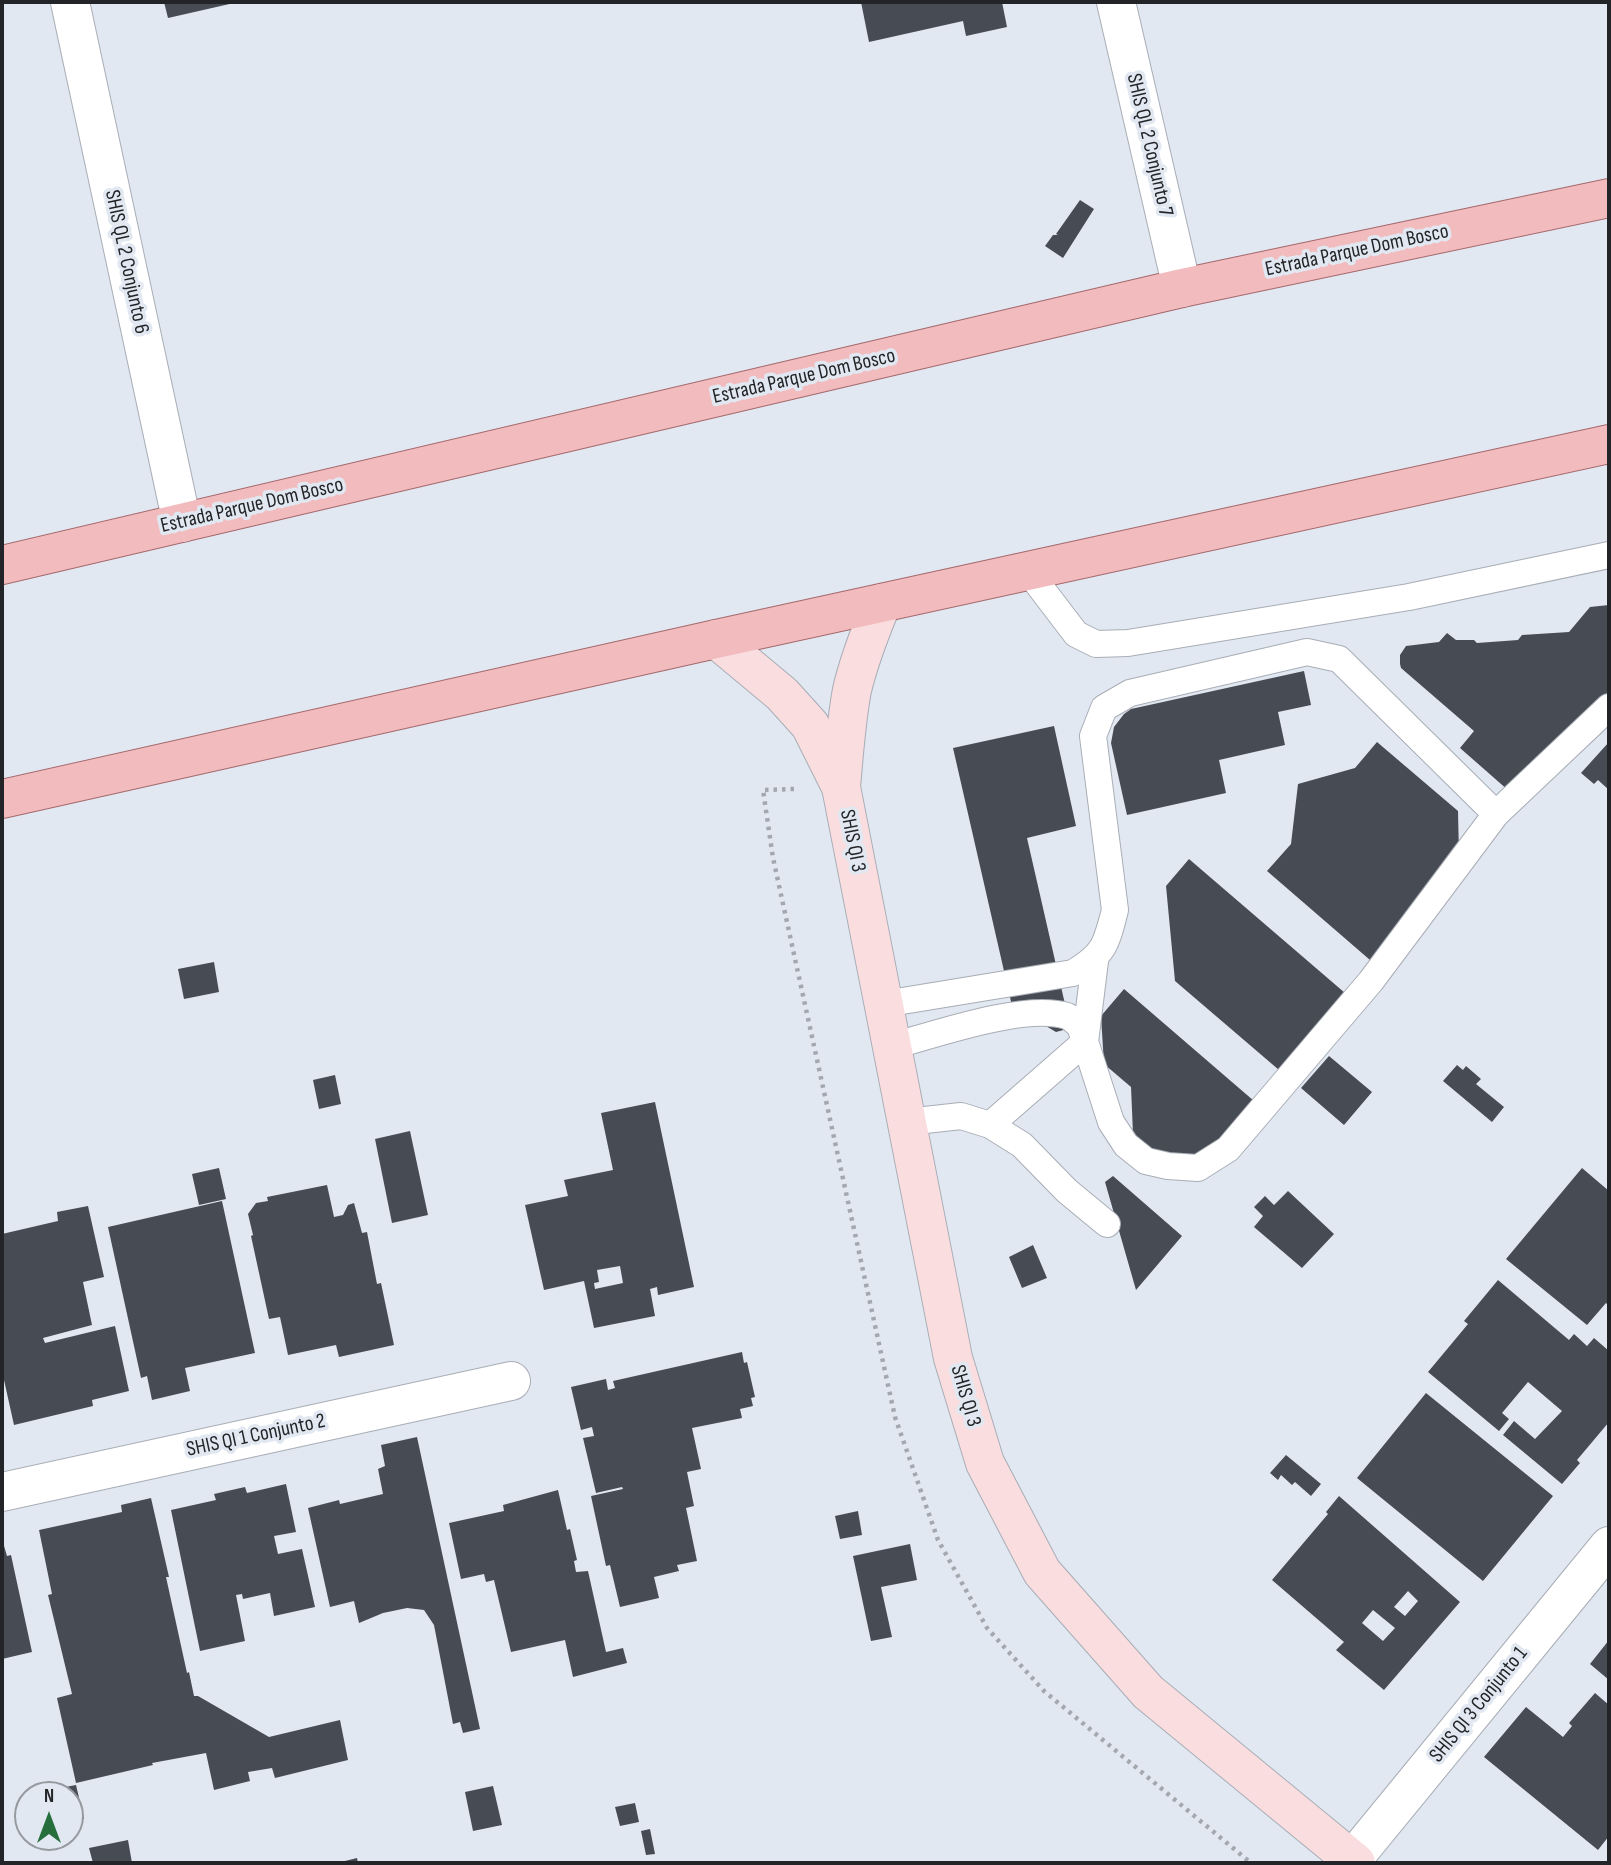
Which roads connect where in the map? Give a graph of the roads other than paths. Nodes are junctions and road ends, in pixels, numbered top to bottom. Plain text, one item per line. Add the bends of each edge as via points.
1 (70, 2) edge
2 (1116, 2) edge
3 (1609, 198) edge
4 (1182, 288) junction
5 (1609, 444) edge
6 (182, 523) junction
7 (1609, 555) edge
8 (2, 565) edge
9 (1028, 571) junction
10 (882, 603) junction
11 (716, 639) junction
12 (1609, 707) edge
13 (841, 787) junction
14 (2, 799) edge
15 (1496, 814) junction
16 (1095, 961) junction
17 (884, 1004) junction
18 (1085, 1042) junction
19 (892, 1046) junction
20 (907, 1122) junction
21 (990, 1125) junction
22 (1107, 1224) dead end
23 (511, 1381) dead end
24 (2, 1492) edge
25 (1609, 1546) edge
26 (1352, 1862) edge

1 - 6 street, SHIS QL 2 Conjunto 6
2 - 4 street, SHIS QL 2 Conjunto 7
3 - 4 main road, Estrada Parque Dom Bosco
4 - 6 main road, Estrada Parque Dom Bosco
5 - 9 main road
6 - 8 main road, Estrada Parque Dom Bosco
7 - 9 lane via 1409,597 1128,643 1096,644 1076,634
9 - 10 main road
10 - 11 main road
10 - 13 street, SHIS QI 3 via 853,689
11 - 13 street, SHIS QI 3 via 782,694 810,725
11 - 14 main road
12 - 15 lane
13 - 17 street, SHIS QI 3
15 - 16 lane via 1339,659 1307,652 1130,693 1104,708 1093,736 1115,910
15 - 18 lane via 1371,981 1228,1149 1198,1168 1146,1161 1126,1145 1111,1122
16 - 17 lane via 1073,973
16 - 18 lane
17 - 19 street, SHIS QI 3
18 - 19 lane via 1080,1026 1070,1017 1035,1013
18 - 21 lane
19 - 20 street, SHIS QI 3
20 - 21 lane via 961,1116
20 - 26 street, SHIS QI 3 via 953,1359 985,1463 1042,1572 1148,1692
21 - 22 lane via 1022,1145
23 - 24 street, SHIS QI 1 Conjunto 2
25 - 26 street, SHIS QI 3 Conjunto 1

